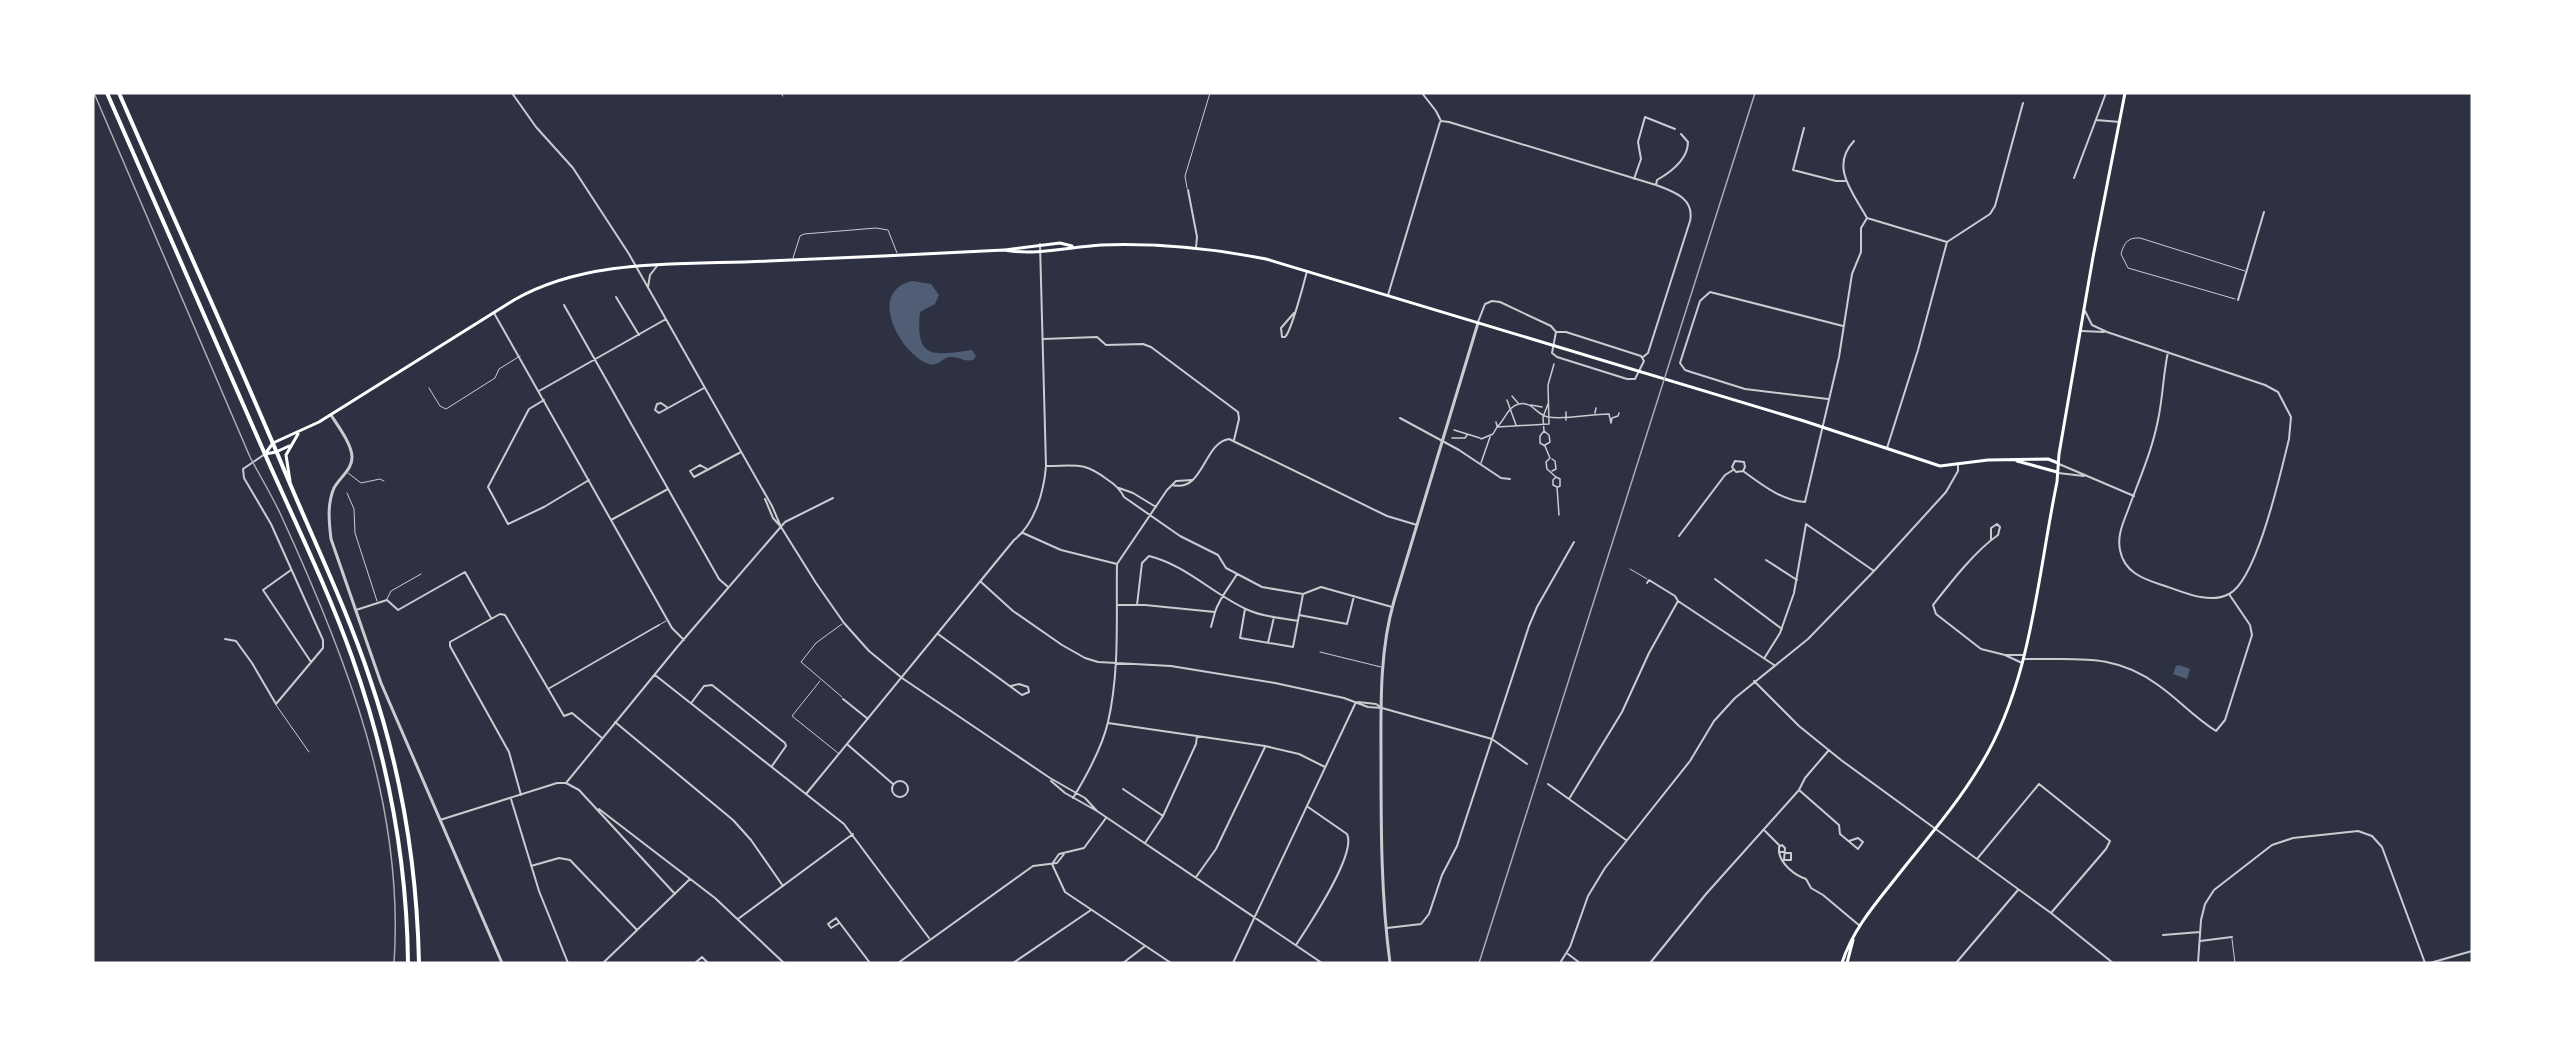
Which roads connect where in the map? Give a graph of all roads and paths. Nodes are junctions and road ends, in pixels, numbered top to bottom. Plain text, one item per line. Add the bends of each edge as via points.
1 (107, 93) edge
2 (119, 93) edge
3 (512, 93) edge
4 (782, 93) edge
5 (1210, 93) edge
6 (1422, 93) edge
7 (2106, 93) edge
8 (2125, 93) edge
9 (783, 96) dead end
10 (2022, 103) dead end
11 (2096, 120) junction
12 (1441, 122) junction
13 (2120, 122) junction
14 (1804, 128) dead end
15 (1675, 129) dead end
16 (1681, 134) dead end
17 (1854, 141) dead end
18 (1634, 178) junction
19 (2074, 178) dead end
20 (1845, 181) junction
21 (1656, 185) junction
22 (1188, 190) joint
23 (2264, 212) dead end
24 (1867, 218) junction
25 (1947, 242) junction
26 (1040, 244) junction
27 (1074, 246) junction
28 (1196, 247) junction
29 (1004, 250) junction
30 (1041, 251) junction
31 (897, 255) junction
32 (792, 260) junction
33 (657, 266) junction
34 (637, 267) junction
35 (1307, 271) junction
36 (2246, 271) junction
37 (648, 287) junction
38 (1388, 295) junction
39 (616, 297) dead end
40 (2238, 300) joint
41 (564, 305) dead end
42 (2085, 311) junction
43 (494, 313) junction
44 (1294, 313) junction
45 (666, 319) junction
46 (1478, 323) junction
47 (1843, 326) junction
48 (2082, 331) junction
49 (1556, 332) junction
50 (2107, 332) junction
51 (639, 335) junction
52 (1043, 339) junction
53 (2168, 352) junction
54 (520, 356) junction
55 (1642, 357) junction
56 (595, 360) junction
57 (1554, 364) dead end
58 (429, 388) dead end
59 (704, 388) junction
60 (539, 391) junction
61 (1512, 396) dead end
62 (1828, 399) junction
63 (544, 400) junction
64 (1507, 400) dead end
65 (1548, 403) junction
66 (1519, 404) junction
67 (1531, 405) junction
68 (1544, 407) junction
69 (668, 408) dead end
70 (1510, 408) junction
71 (1596, 408) dead end
72 (1566, 412) dead end
73 (1619, 413) dead end
74 (1594, 414) junction
75 (330, 415) junction
76 (1544, 415) junction
77 (1566, 416) junction
78 (1549, 417) junction
79 (1400, 418) dead end
80 (1566, 420) dead end
81 (1496, 422) dead end
82 (1544, 424) junction
83 (1517, 425) junction
84 (1821, 426) junction
85 (1497, 427) junction
86 (1454, 430) dead end
87 (1544, 431) junction
88 (299, 433) junction
89 (1467, 435) junction
90 (1490, 436) junction
91 (1452, 438) dead end
92 (1234, 440) junction
93 (1442, 441) junction
94 (273, 443) junction
95 (290, 445) junction
96 (1545, 446) junction
97 (1887, 448) junction
98 (276, 452) junction
99 (741, 452) junction
100 (265, 454) junction
101 (1551, 458) junction
102 (2013, 460) junction
103 (2058, 463) junction
104 (1481, 465) junction
105 (1958, 465) junction
106 (1046, 466) junction
107 (707, 469) junction
108 (1733, 470) junction
109 (347, 471) junction
110 (1743, 471) junction
111 (1551, 472) junction
112 (2058, 473) junction
113 (2087, 477) junction
114 (1510, 479) dead end
115 (589, 480) junction
116 (384, 481) dead end
117 (292, 488) junction
118 (1119, 488) junction
119 (668, 489) junction
120 (347, 493) dead end
121 (2134, 496) junction
122 (833, 498) dead end
123 (1156, 507) junction
124 (1150, 515) junction
125 (1559, 515) dead end
126 (611, 520) junction
127 (1417, 525) junction
128 (781, 527) junction
129 (1023, 533) junction
130 (1679, 536) dead end
131 (1990, 539) junction
132 (1574, 542) dead end
133 (1766, 560) dead end
134 (1117, 564) junction
135 (1629, 569) dead end
136 (291, 570) junction
137 (1874, 571) junction
138 (421, 574) dead end
139 (1237, 574) junction
140 (1715, 579) dead end
141 (1797, 580) junction
142 (1648, 581) joint
143 (980, 582) junction
144 (728, 587) junction
145 (1303, 594) junction
146 (2229, 594) junction
147 (1221, 595) junction
148 (1354, 596) junction
149 (387, 601) junction
150 (1678, 601) junction
151 (377, 603) junction
152 (1137, 604) junction
153 (1116, 605) junction
154 (1392, 607) junction
155 (1245, 609) junction
156 (356, 610) junction
157 (1215, 612) junction
158 (1299, 615) junction
159 (1274, 617) junction
160 (491, 618) junction
161 (668, 620) junction
162 (1298, 621) junction
163 (844, 623) junction
164 (659, 625) joint
165 (1211, 627) dead end
166 (1782, 629) junction
167 (938, 634) junction
168 (225, 639) dead end
169 (684, 640) junction
170 (1268, 643) junction
171 (1320, 652) dead end
172 (2005, 655) junction
173 (1765, 657) junction
174 (2024, 659) junction
175 (311, 662) junction
176 (1117, 663) junction
177 (1774, 665) junction
178 (1383, 668) junction
179 (655, 675) junction
180 (902, 678) junction
181 (822, 680) junction
182 (1754, 681) junction
183 (1011, 686) junction
184 (548, 689) junction
185 (843, 699) joint
186 (1356, 702) junction
187 (691, 703) junction
188 (276, 704) junction
189 (1382, 708) junction
190 (868, 719) junction
191 (1108, 722) junction
192 (615, 723) junction
193 (1198, 735) junction
194 (602, 738) junction
195 (1492, 739) junction
196 (848, 745) junction
197 (1265, 746) junction
198 (1829, 750) junction
199 (309, 752) dead end
200 (840, 754) junction
201 (1527, 764) dead end
202 (772, 766) junction
203 (1325, 767) junction
204 (1050, 778) junction
205 (566, 783) junction
206 (893, 784) junction
207 (1548, 784) dead end
208 (1122, 789) dead end
209 (1799, 790) junction
210 (1076, 793) junction
211 (806, 794) junction
212 (520, 795) junction
213 (511, 798) junction
214 (1073, 798) junction
215 (1569, 799) junction
216 (1308, 807) junction
217 (597, 808) junction
218 (1097, 811) junction
219 (1163, 816) junction
220 (1107, 817) junction
221 (440, 820) junction
222 (1935, 828) junction
223 (1764, 830) junction
224 (853, 834) junction
225 (1626, 840) junction
226 (1849, 841) dead end
227 (1145, 843) junction
228 (1780, 846) junction
229 (1779, 852) junction
230 (1784, 852) junction
231 (1977, 859) junction
232 (1784, 862) junction
233 (1052, 864) junction
234 (531, 866) junction
235 (1196, 877) junction
236 (690, 879) junction
237 (783, 886) junction
238 (2019, 889) junction
239 (675, 894) junction
240 (1091, 910) junction
241 (2051, 913) junction
242 (738, 918) junction
243 (1255, 919) junction
244 (839, 923) dead end
245 (1860, 926) junction
246 (1387, 928) junction
247 (637, 930) junction
248 (2200, 932) junction
249 (2163, 935) dead end
250 (2232, 937) joint
251 (929, 938) junction
252 (1853, 938) junction
253 (2200, 941) junction
254 (1296, 945) junction
255 (1145, 946) junction
256 (2472, 951) edge
257 (1567, 954) junction
258 (408, 963) edge
259 (418, 963) edge
260 (502, 963) edge
261 (568, 963) edge
262 (603, 963) edge
263 (696, 963) edge
264 (708, 963) edge
265 (784, 963) edge
266 (870, 963) edge
267 (898, 963) edge
268 (1012, 963) edge
269 (1123, 963) edge
270 (1171, 963) edge
271 (1233, 963) edge
272 (1322, 963) edge
273 (1390, 963) edge
274 (1560, 963) edge
275 (1580, 963) edge
276 (1650, 963) edge
277 (1842, 963) edge
278 (1847, 963) edge
279 (1956, 963) edge
280 (2113, 963) edge
281 (2198, 963) edge
282 (2235, 963) edge
283 (2425, 963) edge
284 (2430, 963) edge

1 - 100 main road
2 - 94 main road
3 - 34 street via 573,168
4 - 9 lane
5 - 22 lane via 1185,176
6 - 12 street
7 - 11 street
8 - 13 main road
10 - 25 street via 1995,206 1990,214
11 - 13 street
11 - 19 street
12 - 18 street
12 - 38 street
13 - 42 main road
14 - 20 street via 1793,170
15 - 18 street via 1645,117 1638,142 1641,159
16 - 21 street via 1688,142 1685,153
17 - 20 street via 1843,170
18 - 21 street
20 - 24 street
21 - 55 street via 1682,196 1692,216 1648,353
22 - 28 street
23 - 36 street
24 - 25 street
24 - 47 street via 1861,228 1861,252 1852,273
25 - 97 street
26 - 27 main road
26 - 29 main road
26 - 30 street
27 - 28 main road
27 - 30 main road
28 - 35 main road
29 - 30 main road
29 - 31 main road
30 - 52 street
31 - 32 main road
31 - 32 lane via 888,231 876,228 804,234
32 - 33 main road
33 - 34 main road
33 - 37 street
34 - 37 street
34 - 43 main road via 552,282
35 - 38 main road
35 - 44 street
36 - 40 street
36 - 40 lane via 2140,238 2127,240 2123,246 2121,254 2128,268
37 - 45 street
38 - 46 main road
39 - 51 street
41 - 56 street
42 - 48 main road
42 - 50 street via 2092,325
43 - 54 street
43 - 75 main road
44 - 44 street via 1281,328 1282,337 1290,333
45 - 51 street
45 - 59 street
46 - 49 street via 1485,304 1496,301 1551,326
46 - 84 main road
46 - 93 street
47 - 62 street
47 - 62 street via 1714,292 1700,301 1681,359 1685,370 1745,389
48 - 50 street
48 - 103 main road
49 - 55 street
49 - 55 street via 1554,356 1627,378 1639,375
50 - 53 street
51 - 56 street
52 - 92 street via 1097,337 1106,345 1151,347 1238,412
52 - 106 street
53 - 121 street via 2153,444
53 - 146 street via 2265,385 2282,396 2291,417 2281,471 2256,552 2244,579
54 - 58 lane via 499,369 495,378 446,409
54 - 60 street
56 - 60 street
56 - 119 street
57 - 65 street
59 - 69 street
59 - 99 street
60 - 63 street
61 - 66 street
62 - 84 street
63 - 115 street
63 - 115 street via 529,409 488,487 508,524
64 - 70 street
65 - 68 street
65 - 78 street
66 - 67 street
66 - 70 street
67 - 68 street
67 - 76 street
68 - 76 street
70 - 83 street
70 - 85 street
71 - 74 street
72 - 77 street
73 - 74 street via 1611,423 1609,414
74 - 77 street
75 - 88 main road
75 - 109 street via 351,450 352,464
76 - 78 street
76 - 82 street
77 - 78 street
77 - 80 street
78 - 82 street via 1549,424
79 - 93 street
81 - 85 street
82 - 83 street
82 - 87 street
83 - 85 street
84 - 97 main road
84 - 110 street via 1804,502 1764,487
85 - 90 street
86 - 89 street
87 - 96 street via 1540,443
87 - 96 street via 1549,433 1550,442
88 - 94 main road
88 - 95 main road
89 - 90 street via 1480,439
89 - 91 street
90 - 104 street
92 - 123 street via 1219,443 1197,476 1176,481
92 - 127 street via 1387,516
93 - 104 street
93 - 127 street
94 - 98 main road
94 - 100 main road
95 - 98 main road
95 - 117 main road via 286,463
96 - 101 street
97 - 105 main road via 1940,466
98 - 100 main road
98 - 117 main road
99 - 107 street
99 - 128 street
100 - 136 street via 243,469 244,478 271,524
100 - 258 main road via 339,623 377,738 400,850
101 - 111 street via 1556,469
101 - 111 street via 1546,469
102 - 103 main road via 2048,459
102 - 105 main road
102 - 112 main road
103 - 112 main road
103 - 113 street
104 - 114 street via 1501,478
105 - 137 street via 1946,492
106 - 118 street via 1088,467
106 - 129 street via 1042,491
107 - 107 street via 694,477 690,471 700,465
108 - 110 street
108 - 110 street via 1734,462 1740,460 1745,464
108 - 130 street
109 - 116 lane via 361,483
109 - 156 street via 331,496 329,521 331,539
111 - 125 street via 1556,477 1553,485 1557,487
112 - 113 street
112 - 174 main road
113 - 121 street
115 - 126 street
117 - 259 main road via 350,623 387,733 411,859
118 - 123 street
118 - 124 street via 1124,497
119 - 126 street
119 - 144 street via 719,579
120 - 151 lane
121 - 146 street via 2119,537 2126,566 2141,578 2197,596
122 - 128 street via 790,518
123 - 124 street
124 - 134 street
124 - 139 street via 1218,555
126 - 161 street
127 - 154 street
128 - 144 street
128 - 163 street
129 - 134 street via 1061,550
129 - 143 street
131 - 131 street via 2000,531 1997,524 1991,528
131 - 172 street via 1933,609 1981,649
132 - 195 street via 1537,606
133 - 141 street
134 - 153 street
135 - 142 lane
136 - 175 street via 323,640 323,648
136 - 175 street via 263,590
137 - 141 street via 1806,524
137 - 177 street via 1821,626
138 - 149 lane via 391,591
139 - 145 street via 1262,587
139 - 147 street
140 - 166 street
141 - 166 street
142 - 150 street via 1676,596
143 - 167 street
143 - 176 street via 1012,611 1062,645 1085,658
144 - 169 street
145 - 148 street via 1321,587
145 - 158 street
146 - 174 street via 2250,625 2252,635 2225,720 2216,731 2158,685 2118,663 2092,658
147 - 152 street via 1163,560 1149,556 1142,563
147 - 155 street
147 - 157 street
148 - 154 street
148 - 158 street via 1347,624
149 - 151 street
149 - 160 street via 398,610 465,572
150 - 173 street
150 - 215 street via 1618,720
151 - 156 street
152 - 153 street
152 - 157 street
153 - 176 street
154 - 178 street
155 - 159 street
155 - 170 street via 1240,638
156 - 221 street via 381,683
157 - 165 street
158 - 162 street
159 - 162 street
159 - 170 street
160 - 184 street via 506,615
160 - 212 street via 450,642 450,646 509,752
161 - 164 lane
161 - 169 street
162 - 170 street via 1293,647
163 - 180 street via 869,651
163 - 181 lane via 816,643 801,662
164 - 184 street
166 - 173 street
167 - 180 street
167 - 183 street
168 - 188 street via 236,641
169 - 179 street
171 - 178 lane
172 - 174 street
172 - 174 street
173 - 177 street
174 - 222 main road via 1995,738 1971,781
175 - 188 street
176 - 186 street via 1171,666 1241,677
176 - 191 street
177 - 182 street
178 - 189 street
179 - 187 street
179 - 192 street
180 - 190 street
180 - 204 street
181 - 185 lane
181 - 200 lane via 792,716
182 - 198 street via 1782,711
182 - 225 street via 1714,721 1690,761
183 - 183 street via 1022,695 1029,692 1024,684
184 - 194 street via 564,716 572,713
185 - 190 street
186 - 189 street
186 - 203 street
187 - 202 street
187 - 202 street via 704,686 712,685 785,743
188 - 199 lane
189 - 195 street
189 - 246 street
190 - 196 street
191 - 193 street
191 - 210 street
192 - 194 street
192 - 237 street via 733,820
193 - 197 street
193 - 219 street
194 - 205 street
195 - 201 street
195 - 246 street via 1461,837 1429,914 1421,924
196 - 200 street
196 - 206 street
197 - 203 street via 1299,754
197 - 235 street via 1216,849
198 - 209 street via 1804,778
198 - 222 street
200 - 211 street
202 - 211 street
203 - 216 street
204 - 210 street
204 - 214 street
205 - 212 street
205 - 217 street
206 - 206 street via 895,796 908,793 906,782 897,780
207 - 215 street
208 - 219 street
209 - 223 street
209 - 226 street via 1839,825 1840,834
210 - 214 street
210 - 218 street
211 - 224 street
212 - 213 street
213 - 221 street
213 - 234 street
214 - 218 street
215 - 225 street
216 - 243 street
216 - 254 street via 1347,834 1350,846 1322,906
217 - 236 street
217 - 239 street
218 - 220 street
219 - 227 street
220 - 227 street
220 - 233 street via 1084,848 1059,854
221 - 260 street
222 - 231 street
222 - 245 main road
223 - 228 street
223 - 276 street
224 - 237 street
224 - 251 street
225 - 257 street via 1588,896
227 - 235 street
228 - 229 street
228 - 230 street via 1784,846
229 - 230 street
229 - 232 street
230 - 232 street
230 - 232 street via 1793,857
231 - 238 street
231 - 241 street via 2039,784 2110,841
232 - 245 street
233 - 240 street via 1065,892
233 - 251 street via 1033,866
234 - 247 street via 559,858 570,860
234 - 261 street
235 - 243 street
236 - 239 street
236 - 242 street
237 - 242 street
238 - 241 street
238 - 279 street
239 - 247 street
240 - 255 street
240 - 268 street
241 - 280 street
242 - 265 street
243 - 254 street
243 - 271 street
244 - 266 street
245 - 252 main road
246 - 273 street
247 - 262 street
248 - 249 street
248 - 253 street
248 - 283 street via 2202,912 2212,893 2272,845 2293,838 2358,831 2372,836 2382,847
250 - 253 street
250 - 282 lane
251 - 267 street
252 - 277 main road
252 - 278 main road
253 - 281 street
254 - 272 street
255 - 269 street
255 - 270 street
256 - 284 street
257 - 274 street
257 - 275 street
263 - 264 street via 702,957

